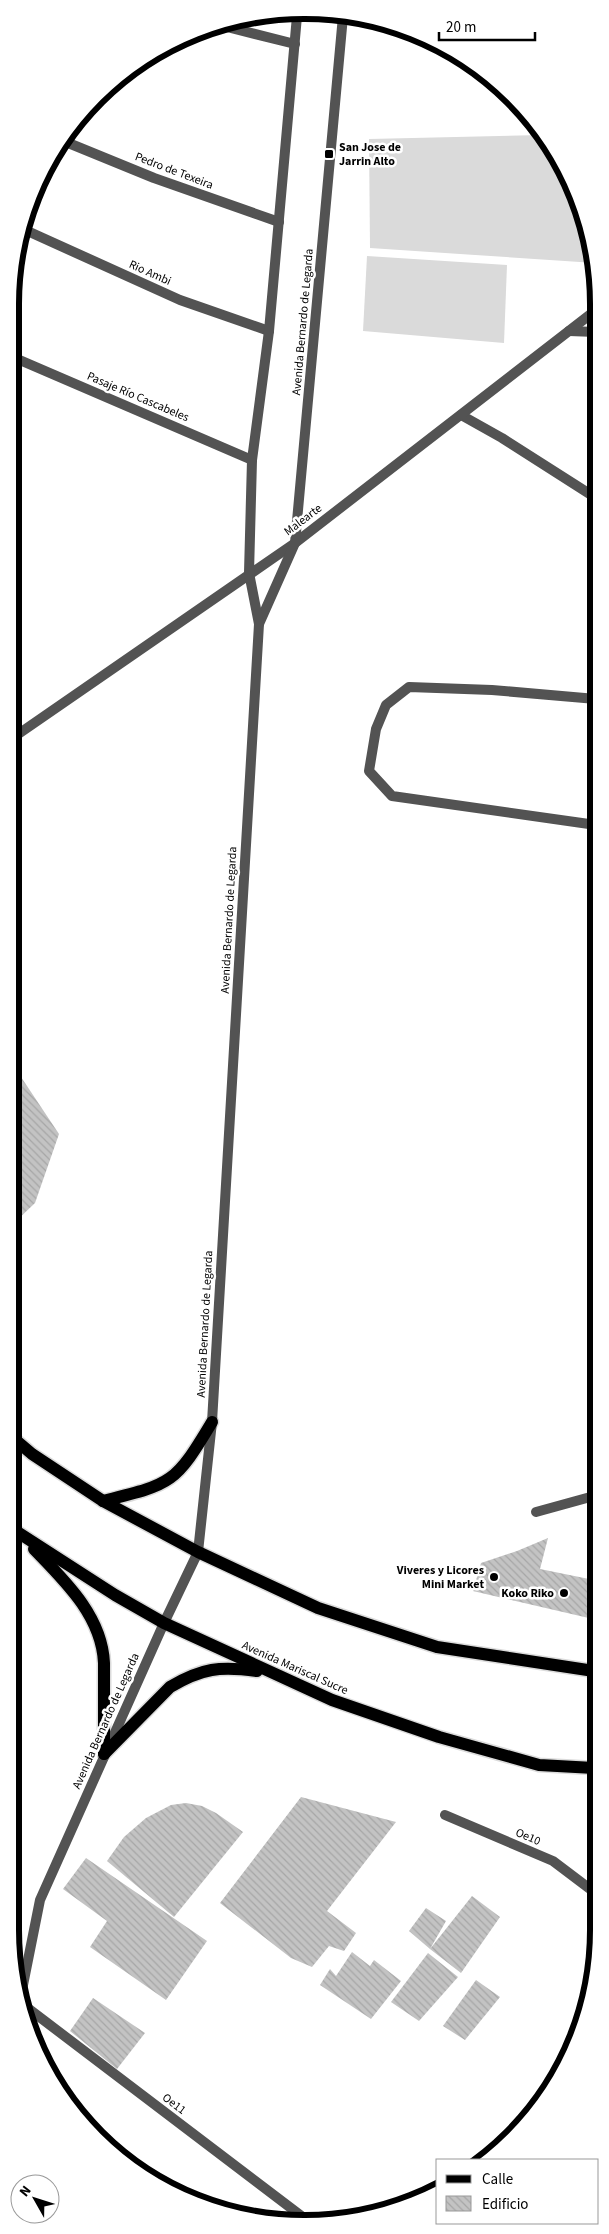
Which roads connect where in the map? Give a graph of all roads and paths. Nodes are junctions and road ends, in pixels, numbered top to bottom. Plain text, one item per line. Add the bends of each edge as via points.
1 (298, 19) edge
2 (343, 21) edge
3 (231, 28) edge
4 (295, 44) junction
5 (69, 143) edge
6 (279, 222) junction
7 (28, 231) edge
8 (590, 315) edge
9 (269, 331) junction
10 (569, 331) junction
11 (590, 332) edge
12 (19, 360) edge
13 (461, 415) junction
14 (252, 460) junction
15 (590, 494) edge
16 (295, 543) junction
17 (249, 573) junction
18 (259, 624) junction
19 (590, 699) edge
20 (19, 734) edge
21 (590, 824) edge
22 (212, 1422) junction
23 (19, 1443) edge
24 (590, 1497) edge
25 (103, 1501) junction
26 (536, 1512) dead end
27 (19, 1533) edge
28 (19, 1534) edge
29 (198, 1552) junction
30 (164, 1623) junction
31 (590, 1671) edge
32 (269, 1672) junction
33 (104, 1754) junction
34 (590, 1768) edge
35 (446, 1815) dead end
36 (590, 1889) edge
37 (24, 1982) edge
38 (30, 2010) edge
39 (300, 2215) edge

1 - 4 street, Avenida Bernardo de Legarda
2 - 16 street, Avenida Bernardo de Legarda
3 - 4 street
4 - 6 street, Avenida Bernardo de Legarda
5 - 6 street, Pedro de Texeira via 154,178
6 - 9 street, Avenida Bernardo de Legarda
7 - 9 street, Rio Ambi via 180,300
8 - 10 street, Malearte
9 - 14 street, Avenida Bernardo de Legarda
10 - 11 street
10 - 13 street, Malearte
12 - 14 street, Pasaje Río Cascabeles
13 - 15 street
13 - 16 street, Malearte
14 - 17 street, Avenida Bernardo de Legarda
16 - 17 street, Malearte
16 - 18 street, Avenida Bernardo de Legarda
17 - 18 street, Avenida Bernardo de Legarda
17 - 20 street, Malearte
18 - 22 street, Avenida Bernardo de Legarda
19 - 21 street via 492,690 408,687 386,705 376,729 369,771 392,796
22 - 25 main road via 189,1460 173,1478 154,1488
22 - 29 street, Avenida Bernardo de Legarda
23 - 25 main road
24 - 26 street
25 - 29 main road
27 - 30 main road, Avenida Mariscal Sucre via 115,1596
28 - 33 main road via 70,1587 100,1637 104,1649
29 - 30 street, Avenida Bernardo de Legarda
29 - 31 main road via 318,1608 437,1648
30 - 32 main road, Avenida Mariscal Sucre
30 - 33 street, Avenida Bernardo de Legarda
32 - 33 main road via 227,1667 211,1669 183,1680 170,1688
32 - 34 main road, Avenida Mariscal Sucre via 348,1707 439,1737 539,1765
33 - 37 street, Avenida Bernardo de Legarda via 40,1900
35 - 36 street, Oe10 via 553,1861
38 - 39 street, Oe11

